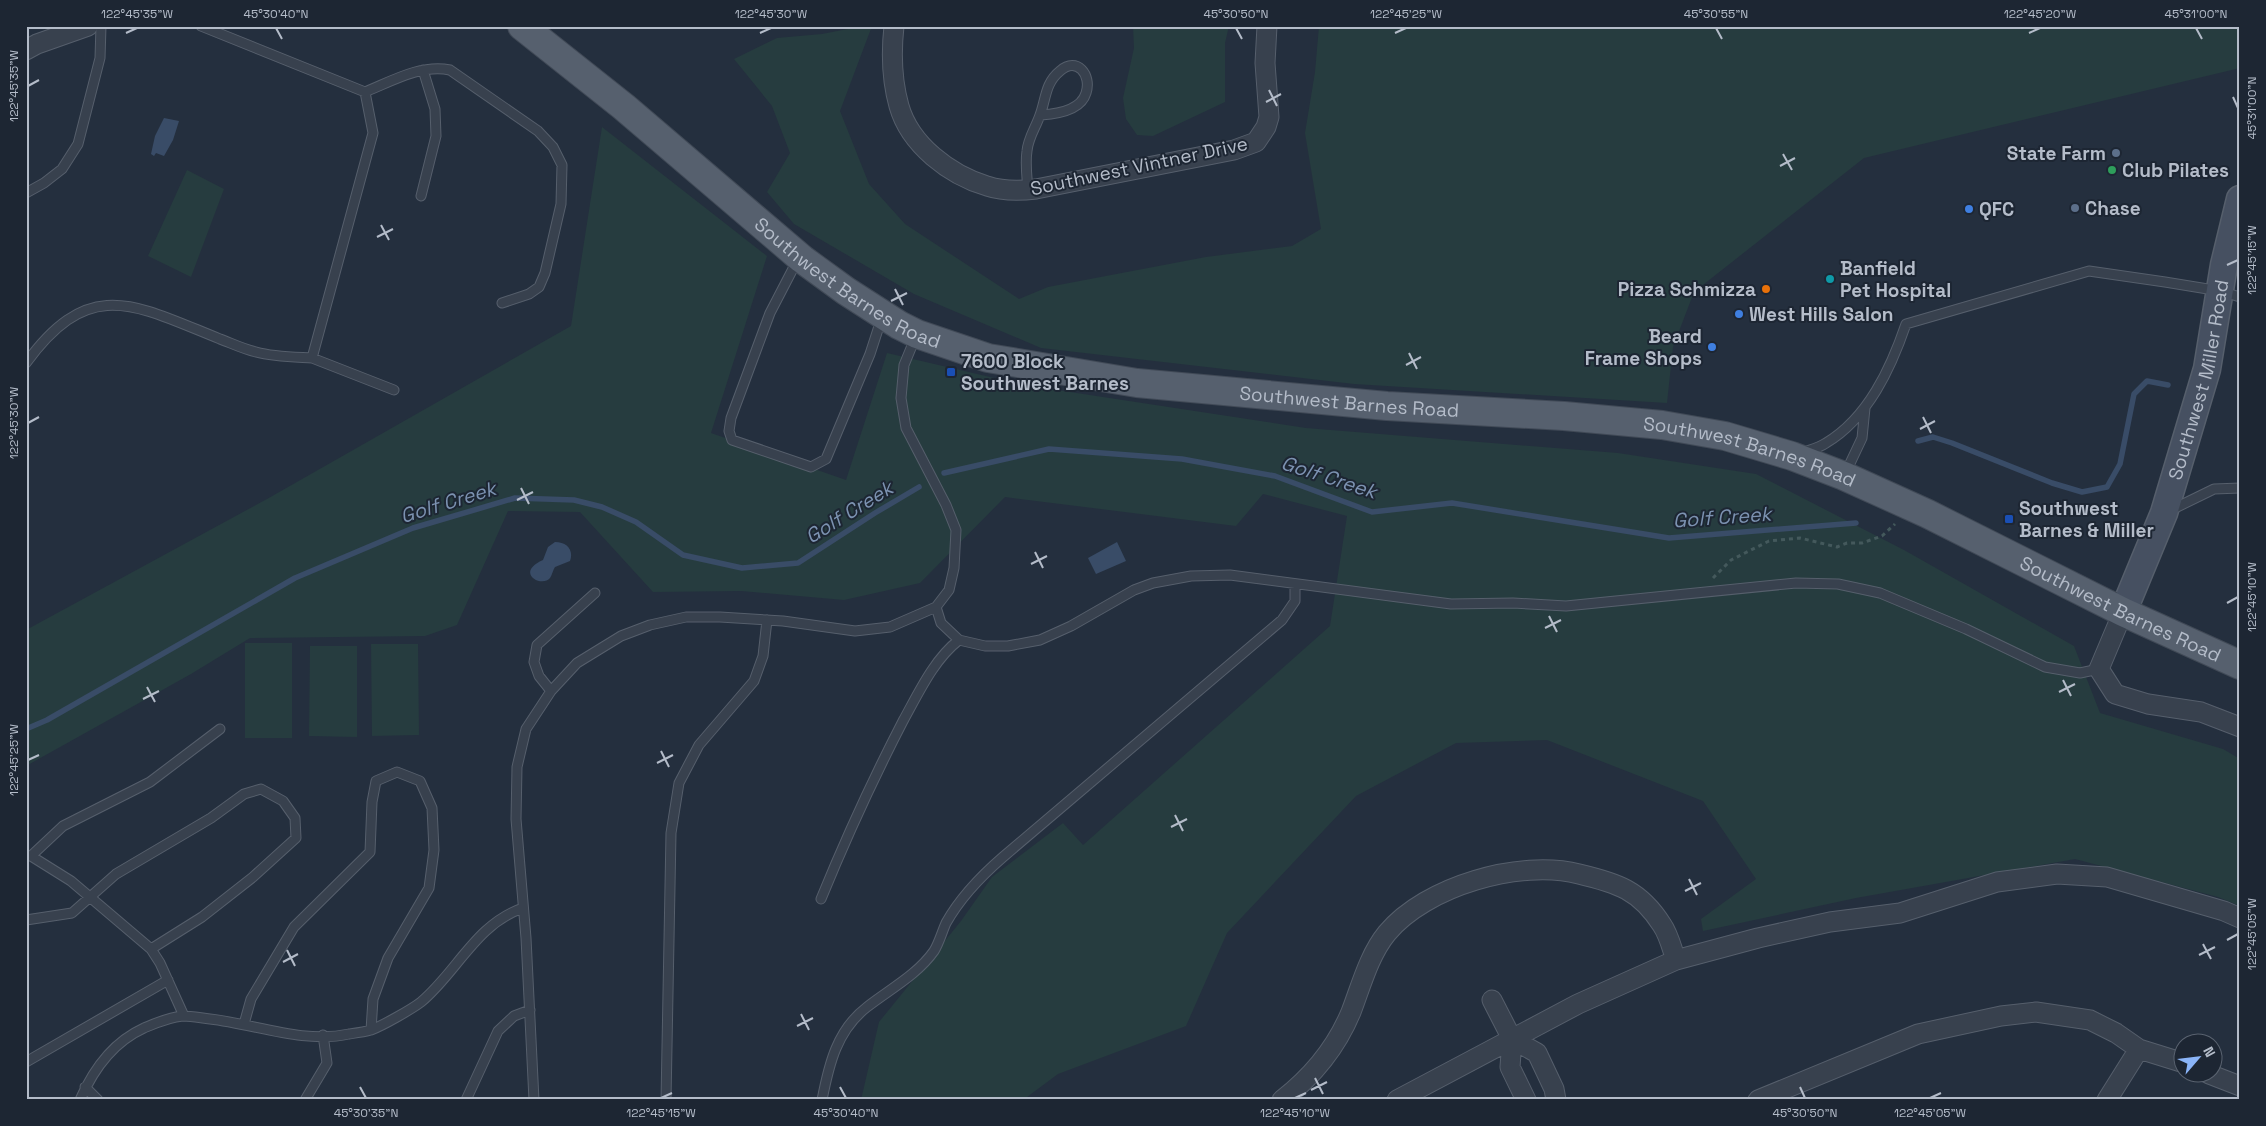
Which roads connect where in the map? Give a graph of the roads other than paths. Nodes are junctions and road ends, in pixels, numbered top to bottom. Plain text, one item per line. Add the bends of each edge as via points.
1 (88, 26) edge
2 (100, 26) edge
3 (201, 26) edge
4 (522, 26) edge
5 (894, 26) edge
6 (1267, 26) edge
7 (26, 50) edge
8 (423, 70) junction
9 (365, 92) junction
10 (1041, 115) junction
11 (1028, 190) junction
12 (26, 192) edge
13 (421, 196) dead end
14 (2240, 199) edge
15 (800, 257) junction
16 (2230, 294) edge
17 (502, 303) dead end
18 (883, 314) junction
19 (917, 334) junction
20 (312, 358) junction
21 (26, 363) edge
22 (394, 390) dead end
23 (1865, 408) junction
24 (1792, 456) junction
25 (1844, 476) junction
26 (2240, 488) edge
27 (2164, 513) junction
28 (1295, 584) junction
29 (595, 593) dead end
30 (936, 607) junction
31 (2123, 612) junction
32 (767, 620) junction
33 (959, 640) junction
34 (2240, 665) edge
35 (2099, 669) junction
36 (551, 691) junction
37 (2240, 727) edge
38 (220, 729) dead end
39 (28, 856) edge
40 (90, 897) junction
41 (821, 899) dead end
42 (523, 908) junction
43 (2240, 918) edge
44 (26, 920) edge
45 (152, 949) junction
46 (1676, 960) junction
47 (168, 980) junction
48 (1492, 1000) dead end
49 (530, 1010) junction
50 (184, 1016) junction
51 (244, 1024) junction
52 (371, 1030) junction
53 (323, 1035) junction
54 (1512, 1039) junction
55 (2139, 1049) junction
56 (2174, 1060) edge
57 (26, 1062) edge
58 (2224, 1080) edge
59 (2240, 1086) edge
60 (85, 1087) junction
61 (80, 1100) edge
62 (98, 1100) edge
63 (305, 1100) edge
64 (466, 1100) edge
65 (534, 1100) edge
66 (666, 1100) edge
67 (822, 1100) edge
68 (1282, 1100) edge
69 (1398, 1100) edge
70 (1526, 1100) edge
71 (1556, 1100) edge
72 (1758, 1100) edge
73 (2108, 1100) edge

1 - 7 street
2 - 12 lane via 100,58 78,144 62,169
3 - 9 lane
4 - 15 main road, Southwest Barnes Road via 624,107
5 - 11 street, Southwest Vintner Drive via 893,74 899,107 912,132 934,158 966,178 988,187
6 - 11 street, Southwest Vintner Drive via 1265,63 1269,117 1256,142 1234,150
8 - 9 lane
8 - 13 lane via 434,109 436,136
8 - 17 lane via 450,70 538,131 553,147 562,165 561,204 539,287
9 - 20 lane via 373,133
10 - 10 lane via 1066,111 1085,97 1088,78 1079,66 1061,70 1048,86
10 - 11 lane via 1027,151
14 - 16 main road, Southwest Miller Road via 2233,221
15 - 18 main road, Southwest Barnes Road
15 - 18 lane via 770,313 734,410 728,432 732,440 811,467 826,458 870,354
16 - 23 lane via 2089,271 1906,324 1897,349
16 - 27 main road, Southwest Miller Road
18 - 19 main road, Southwest Barnes Road
19 - 24 main road, Southwest Barnes Road via 988,358 1137,383 1386,406 1662,425 1725,436
19 - 30 lane via 904,366 901,398 906,428 956,530 949,590
20 - 21 lane via 254,352 145,309 119,305 95,306 64,321
20 - 22 lane
23 - 24 lane via 1847,428 1825,444
23 - 25 lane via 1862,438
24 - 25 main road, Southwest Barnes Road
25 - 31 main road, Southwest Barnes Road
26 - 27 lane via 2214,489
27 - 31 main road, Southwest Miller Road
28 - 33 lane via 1230,575 1190,576 1153,582 1040,640 985,646
28 - 35 lane via 1451,604 1566,606 1796,583 1838,584 1880,593 2045,666 2080,673
28 - 67 lane via 1295,601 1282,620 976,882 946,923 934,950 925,961 855,1017 830,1060
29 - 36 lane via 537,645 534,662 539,676
30 - 32 lane via 890,627 856,631
30 - 33 lane via 941,623
31 - 34 main road, Southwest Barnes Road
31 - 35 street
32 - 36 lane via 686,617 650,625 621,636 577,663
32 - 66 lane via 763,656 754,681 700,745 679,783 671,833
33 - 41 lane via 948,649 911,708 874,777
35 - 37 street via 2115,694 2148,704 2201,712
36 - 42 lane via 526,729 517,767 516,819
38 - 39 lane via 150,782 63,826
39 - 40 lane via 71,880
40 - 44 lane via 72,913
40 - 45 lane
40 - 45 lane via 116,874 211,818 244,794 261,789 283,801 295,818 296,838 202,917
42 - 49 lane
42 - 52 lane via 495,923 420,1002
43 - 46 street via 2224,910 2107,877 2057,874 1998,882 1900,913 1830,922
45 - 47 lane
46 - 54 street via 1578,1004
46 - 68 street via 1663,926 1640,897 1605,880 1571,872 1537,870 1477,879 1456,886 1418,906 1387,933 1366,972 1337,1041 1298,1088
47 - 50 lane
47 - 57 lane
48 - 54 street
49 - 64 lane via 514,1016 498,1031
49 - 65 lane
50 - 51 lane
50 - 60 lane via 163,1020 130,1034 106,1055
51 - 52 lane via 251,999 294,927 370,852 376,781 398,772 420,782 432,808 434,850 429,888 388,958 373,999
51 - 53 lane via 279,1032
52 - 53 lane via 342,1036
53 - 63 lane via 327,1063
54 - 69 street
54 - 70 street via 1510,1067
54 - 71 street via 1537,1053
55 - 56 street
55 - 72 street via 2090,1020 2036,1012 2001,1016 1918,1034
55 - 73 street
58 - 59 street
60 - 61 lane
60 - 62 lane

